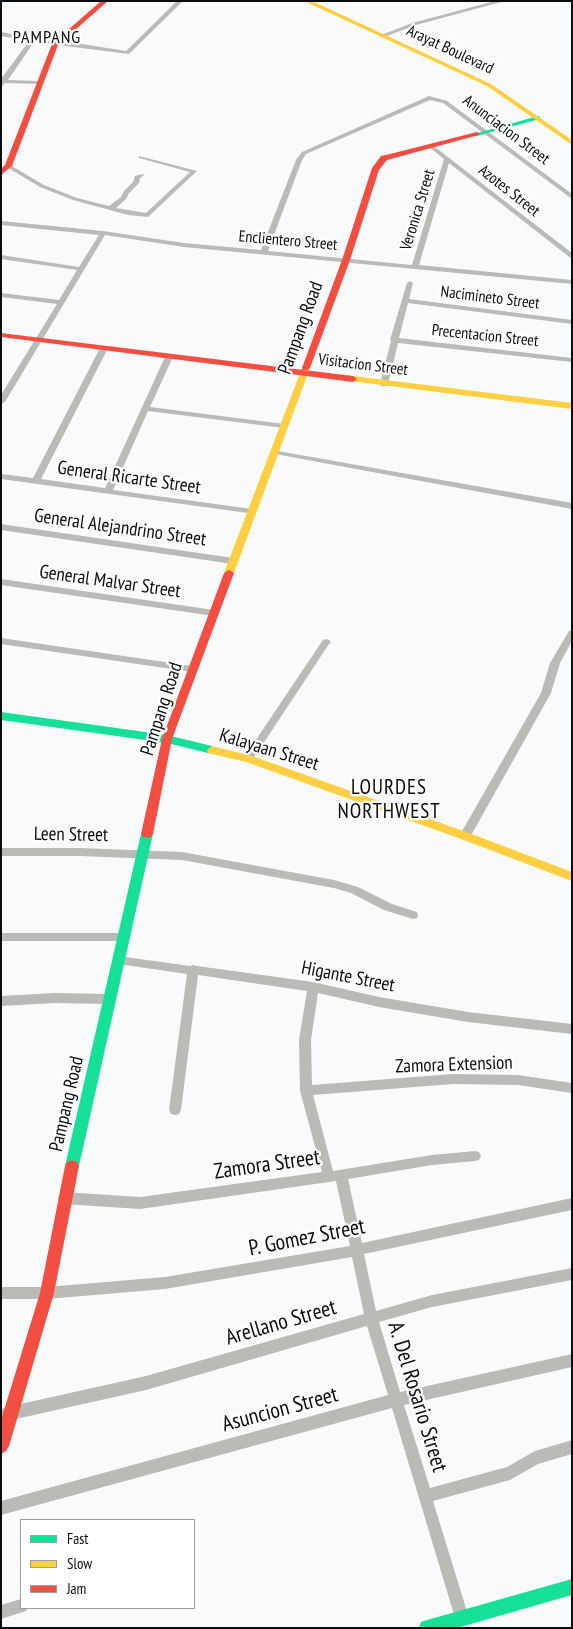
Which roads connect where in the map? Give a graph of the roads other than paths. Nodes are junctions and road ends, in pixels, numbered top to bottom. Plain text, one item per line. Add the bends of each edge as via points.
1 (105, 1) edge
2 (180, 1) edge
3 (307, 1) edge
4 (502, 1) edge
5 (1, 34) edge
6 (382, 36) junction
7 (32, 40) junction
8 (56, 43) junction
9 (2, 82) edge
10 (40, 83) junction
11 (538, 118) junction
12 (486, 132) junction
13 (572, 143) edge
14 (431, 146) junction
15 (141, 157) dead end
16 (447, 160) junction
17 (4, 170) edge
18 (140, 174) dead end
19 (572, 197) edge
20 (111, 208) junction
21 (1, 223) edge
22 (102, 234) junction
23 (264, 252) junction
24 (1, 257) edge
25 (572, 258) edge
26 (346, 260) junction
27 (415, 267) junction
28 (82, 269) junction
29 (572, 282) edge
30 (410, 283) dead end
31 (1, 295) edge
32 (406, 301) junction
33 (61, 302) junction
34 (572, 322) edge
35 (1, 335) edge
36 (37, 340) junction
37 (394, 340) junction
38 (104, 348) junction
39 (169, 357) junction
40 (572, 360) edge
41 (302, 374) junction
42 (384, 384) junction
43 (1, 402) edge
44 (572, 406) edge
45 (147, 409) junction
46 (284, 426) junction
47 (275, 452) junction
48 (1, 476) edge
49 (36, 481) junction
50 (108, 491) junction
51 (572, 506) edge
52 (252, 512) junction
53 (1, 528) edge
54 (233, 561) junction
55 (1, 582) edge
56 (214, 613) junction
57 (572, 633) edge
58 (1, 641) edge
59 (326, 642) dead end
60 (192, 670) junction
61 (1, 716) edge
62 (167, 739) junction
63 (248, 759) junction
64 (465, 836) junction
65 (1, 852) edge
66 (141, 854) junction
67 (572, 877) edge
68 (413, 915) dead end
69 (1, 937) edge
70 (125, 937) junction
71 (118, 960) junction
72 (193, 969) junction
73 (313, 988) junction
74 (108, 999) junction
75 (1, 1001) edge
76 (572, 1029) edge
77 (572, 1088) edge
78 (306, 1091) junction
79 (175, 1110) dead end
80 (475, 1156) dead end
81 (335, 1176) junction
82 (64, 1198) junction
83 (572, 1204) edge
84 (357, 1249) junction
85 (572, 1274) edge
86 (1, 1293) edge
87 (47, 1293) junction
88 (372, 1320) junction
89 (572, 1360) edge
90 (396, 1400) junction
91 (5, 1414) edge
92 (1, 1446) edge
93 (572, 1447) edge
94 (425, 1496) junction
95 (1, 1508) edge
96 (572, 1587) edge
97 (20, 1606) edge
98 (1, 1612) edge
99 (462, 1623) edge
100 (427, 1628) edge

1 - 8 street
2 - 8 street via 127,53
3 - 6 street, Arayat Boulevard
4 - 6 street
5 - 7 street
6 - 11 street, Arayat Boulevard via 489,85
7 - 8 street
7 - 9 street
8 - 10 street
9 - 10 street
10 - 17 street
11 - 12 street, Pampang Road
11 - 13 street, Arayat Boulevard
12 - 14 street, Pampang Road
12 - 19 street, Anunciacion Street
12 - 23 street, Anunciacion Street via 437,98 429,98 304,154
14 - 16 street, Azotes Street
14 - 26 street, Pampang Road via 392,155 377,165
15 - 20 street via 194,172 148,215
16 - 25 street, Azotes Street
16 - 27 street, Veronica Street
17 - 20 street via 51,190
18 - 20 street via 124,198
21 - 22 street, Enclientero Street
22 - 23 street, Enclientero Street
22 - 28 street
23 - 26 street, Enclientero Street
24 - 28 street
26 - 27 street, Enclientero Street
26 - 41 street, Pampang Road
27 - 29 street, Enclientero Street
28 - 33 street
30 - 32 street
31 - 33 street
32 - 34 street, Nacimineto Street
32 - 37 street
33 - 36 street
35 - 36 street, Visitacion Street
36 - 38 street, Visitacion Street
36 - 43 street
37 - 40 street, Precentacion Street
37 - 42 street
38 - 39 street, Visitacion Street
38 - 49 street
39 - 41 street, Visitacion Street
39 - 45 street
41 - 42 street, Visitacion Street
41 - 46 street, Pampang Road
42 - 44 street, Visitacion Street
45 - 46 street
45 - 50 street
46 - 47 street, Pampang Road
47 - 51 street
47 - 52 street, Pampang Road
48 - 49 street, General Ricarte Street
49 - 50 street, General Ricarte Street
50 - 52 street, General Ricarte Street
52 - 54 street, Pampang Road
53 - 54 street, General Alejandrino Street
54 - 56 street, Pampang Road
55 - 56 street, General Malvar Street
56 - 60 street, Pampang Road
57 - 64 street via 555,663 546,693
58 - 60 street
59 - 63 street
60 - 62 street, Pampang Road
61 - 62 street, Kalayaan Street
62 - 63 street, Kalayaan Street
62 - 66 street, Pampang Road
63 - 64 street, Kalayaan Street
64 - 67 street, Kalayaan Street
65 - 66 street, Leen Street
66 - 68 street, Leen Street via 182,856 334,884
66 - 70 street, Pampang Road
69 - 70 street
70 - 71 street, Pampang Road
71 - 72 street, Higante Street
71 - 74 street, Pampang Road
72 - 73 street, Higante Street
72 - 79 street
73 - 76 street, Higante Street via 379,1002
73 - 78 street, A. Del Rosario Street via 305,1040
74 - 75 street
74 - 82 street, Pampang Road
77 - 78 street, Zamora Extension via 518,1080 453,1079
78 - 81 street, A. Del Rosario Street
80 - 81 street, Zamora Street
81 - 82 street, Zamora Street via 140,1203
81 - 84 street, A. Del Rosario Street
82 - 87 street, Pampang Road
83 - 84 street, P. Gomez Street
84 - 87 street, P. Gomez Street via 165,1283
84 - 88 street, A. Del Rosario Street
85 - 88 street, Arellano Street via 432,1301
86 - 87 street, P. Gomez Street
87 - 91 street, Pampang Road
88 - 90 street, A. Del Rosario Street
88 - 91 street, Arellano Street via 146,1383
89 - 90 street, Asuncion Street
90 - 94 street, A. Del Rosario Street
90 - 95 street, Asuncion Street
91 - 92 street, Pampang Road
93 - 94 street via 535,1458 510,1473
94 - 99 street, A. Del Rosario Street
96 - 99 street
97 - 98 street
99 - 100 street

